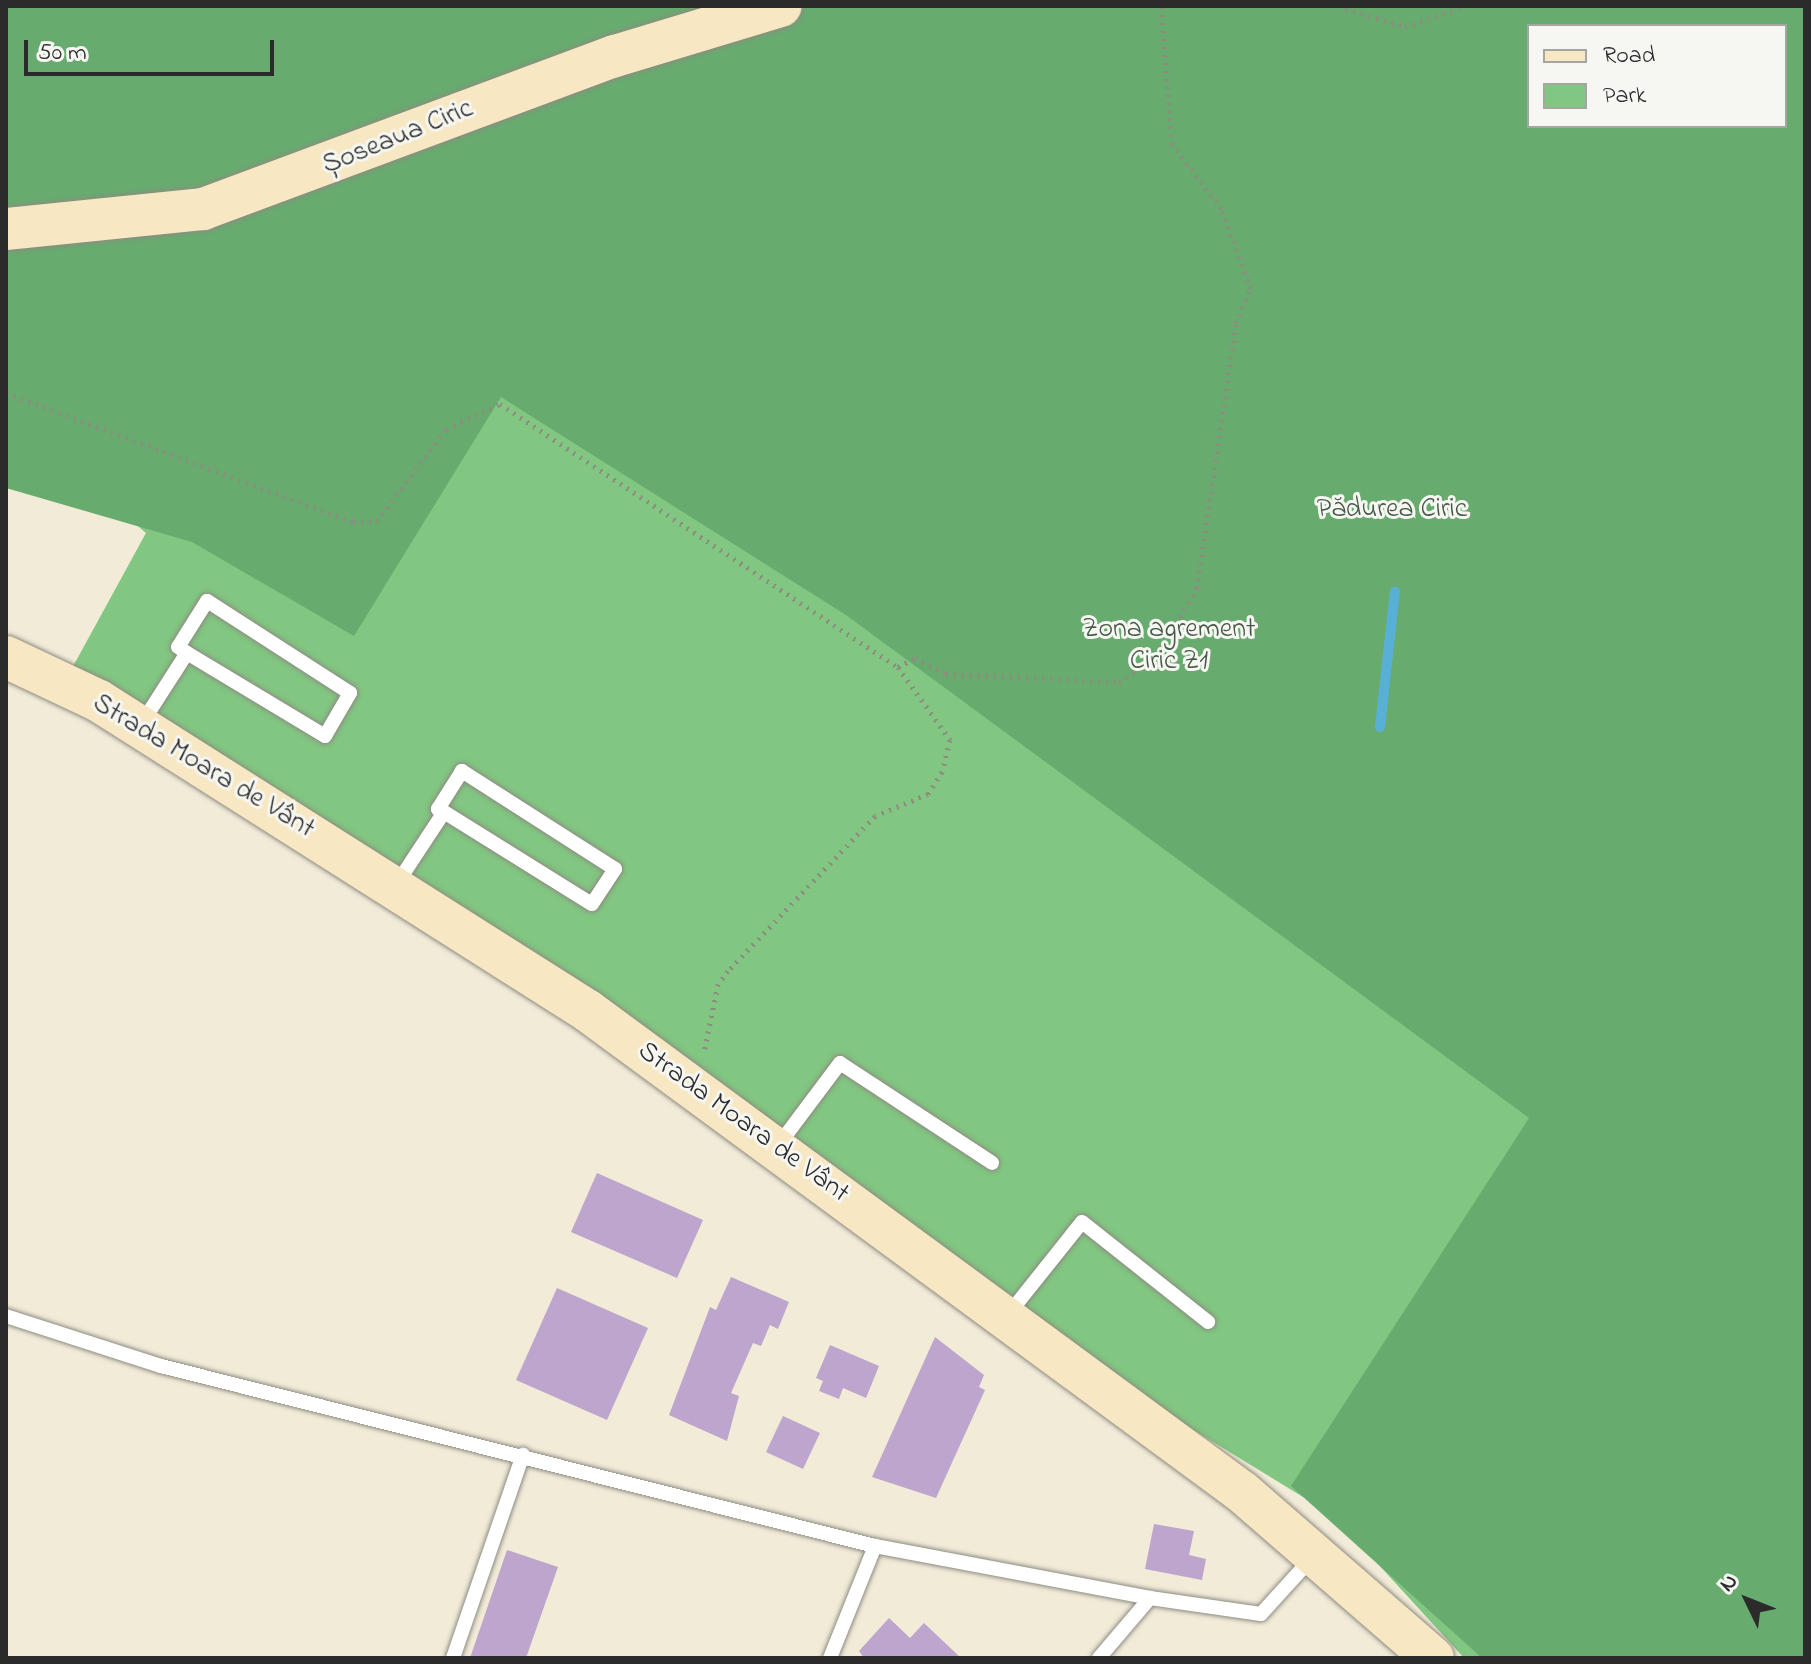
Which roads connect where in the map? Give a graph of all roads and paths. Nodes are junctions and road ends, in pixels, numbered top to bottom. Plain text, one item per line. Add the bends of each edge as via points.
1 (781, 6) edge
2 (1161, 6) edge
3 (1338, 6) edge
4 (1464, 6) edge
5 (6, 229) edge
6 (6, 393) edge
7 (187, 653) junction
8 (6, 657) edge
9 (898, 667) junction
10 (140, 727) junction
11 (444, 812) junction
12 (396, 885) junction
13 (689, 1084) junction
14 (776, 1147) junction
15 (992, 1163) dead end
16 (6, 1316) edge
17 (1007, 1316) junction
18 (1208, 1322) dead end
19 (523, 1455) junction
20 (875, 1546) junction
21 (1317, 1553) junction
22 (1150, 1598) junction
23 (453, 1658) edge
24 (830, 1658) edge
25 (1099, 1658) edge
26 (1433, 1658) edge

1 - 5 main road, Șoseaua Ciric via 615,56 363,156 203,209
2 - 9 path via 1172,144 1221,209 1251,288 1236,323 1197,588 1155,658 1119,682 946,674 915,658
3 - 4 path via 1405,27
6 - 9 path via 353,522 377,521 446,429 500,404
7 - 7 lane via 325,736 350,693 207,601 178,647
7 - 10 lane
8 - 10 main road, Strada Moara de Vânt
9 - 13 path via 950,740 942,772 928,794 875,816 728,971
10 - 12 main road, Strada Moara de Vânt
11 - 11 lane via 592,904 615,869 462,771 438,809
11 - 12 lane
12 - 13 main road, Strada Moara de Vânt
13 - 14 main road, Strada Moara de Vânt
14 - 15 lane via 840,1063
14 - 17 main road, Strada Moara de Vânt
16 - 19 lane via 161,1366
17 - 18 lane via 1082,1222
17 - 21 main road, Strada Moara de Vânt
19 - 20 lane
19 - 23 lane
20 - 22 lane
20 - 24 lane
21 - 22 lane via 1261,1614
21 - 26 main road, Strada Moara de Vânt
22 - 25 lane

